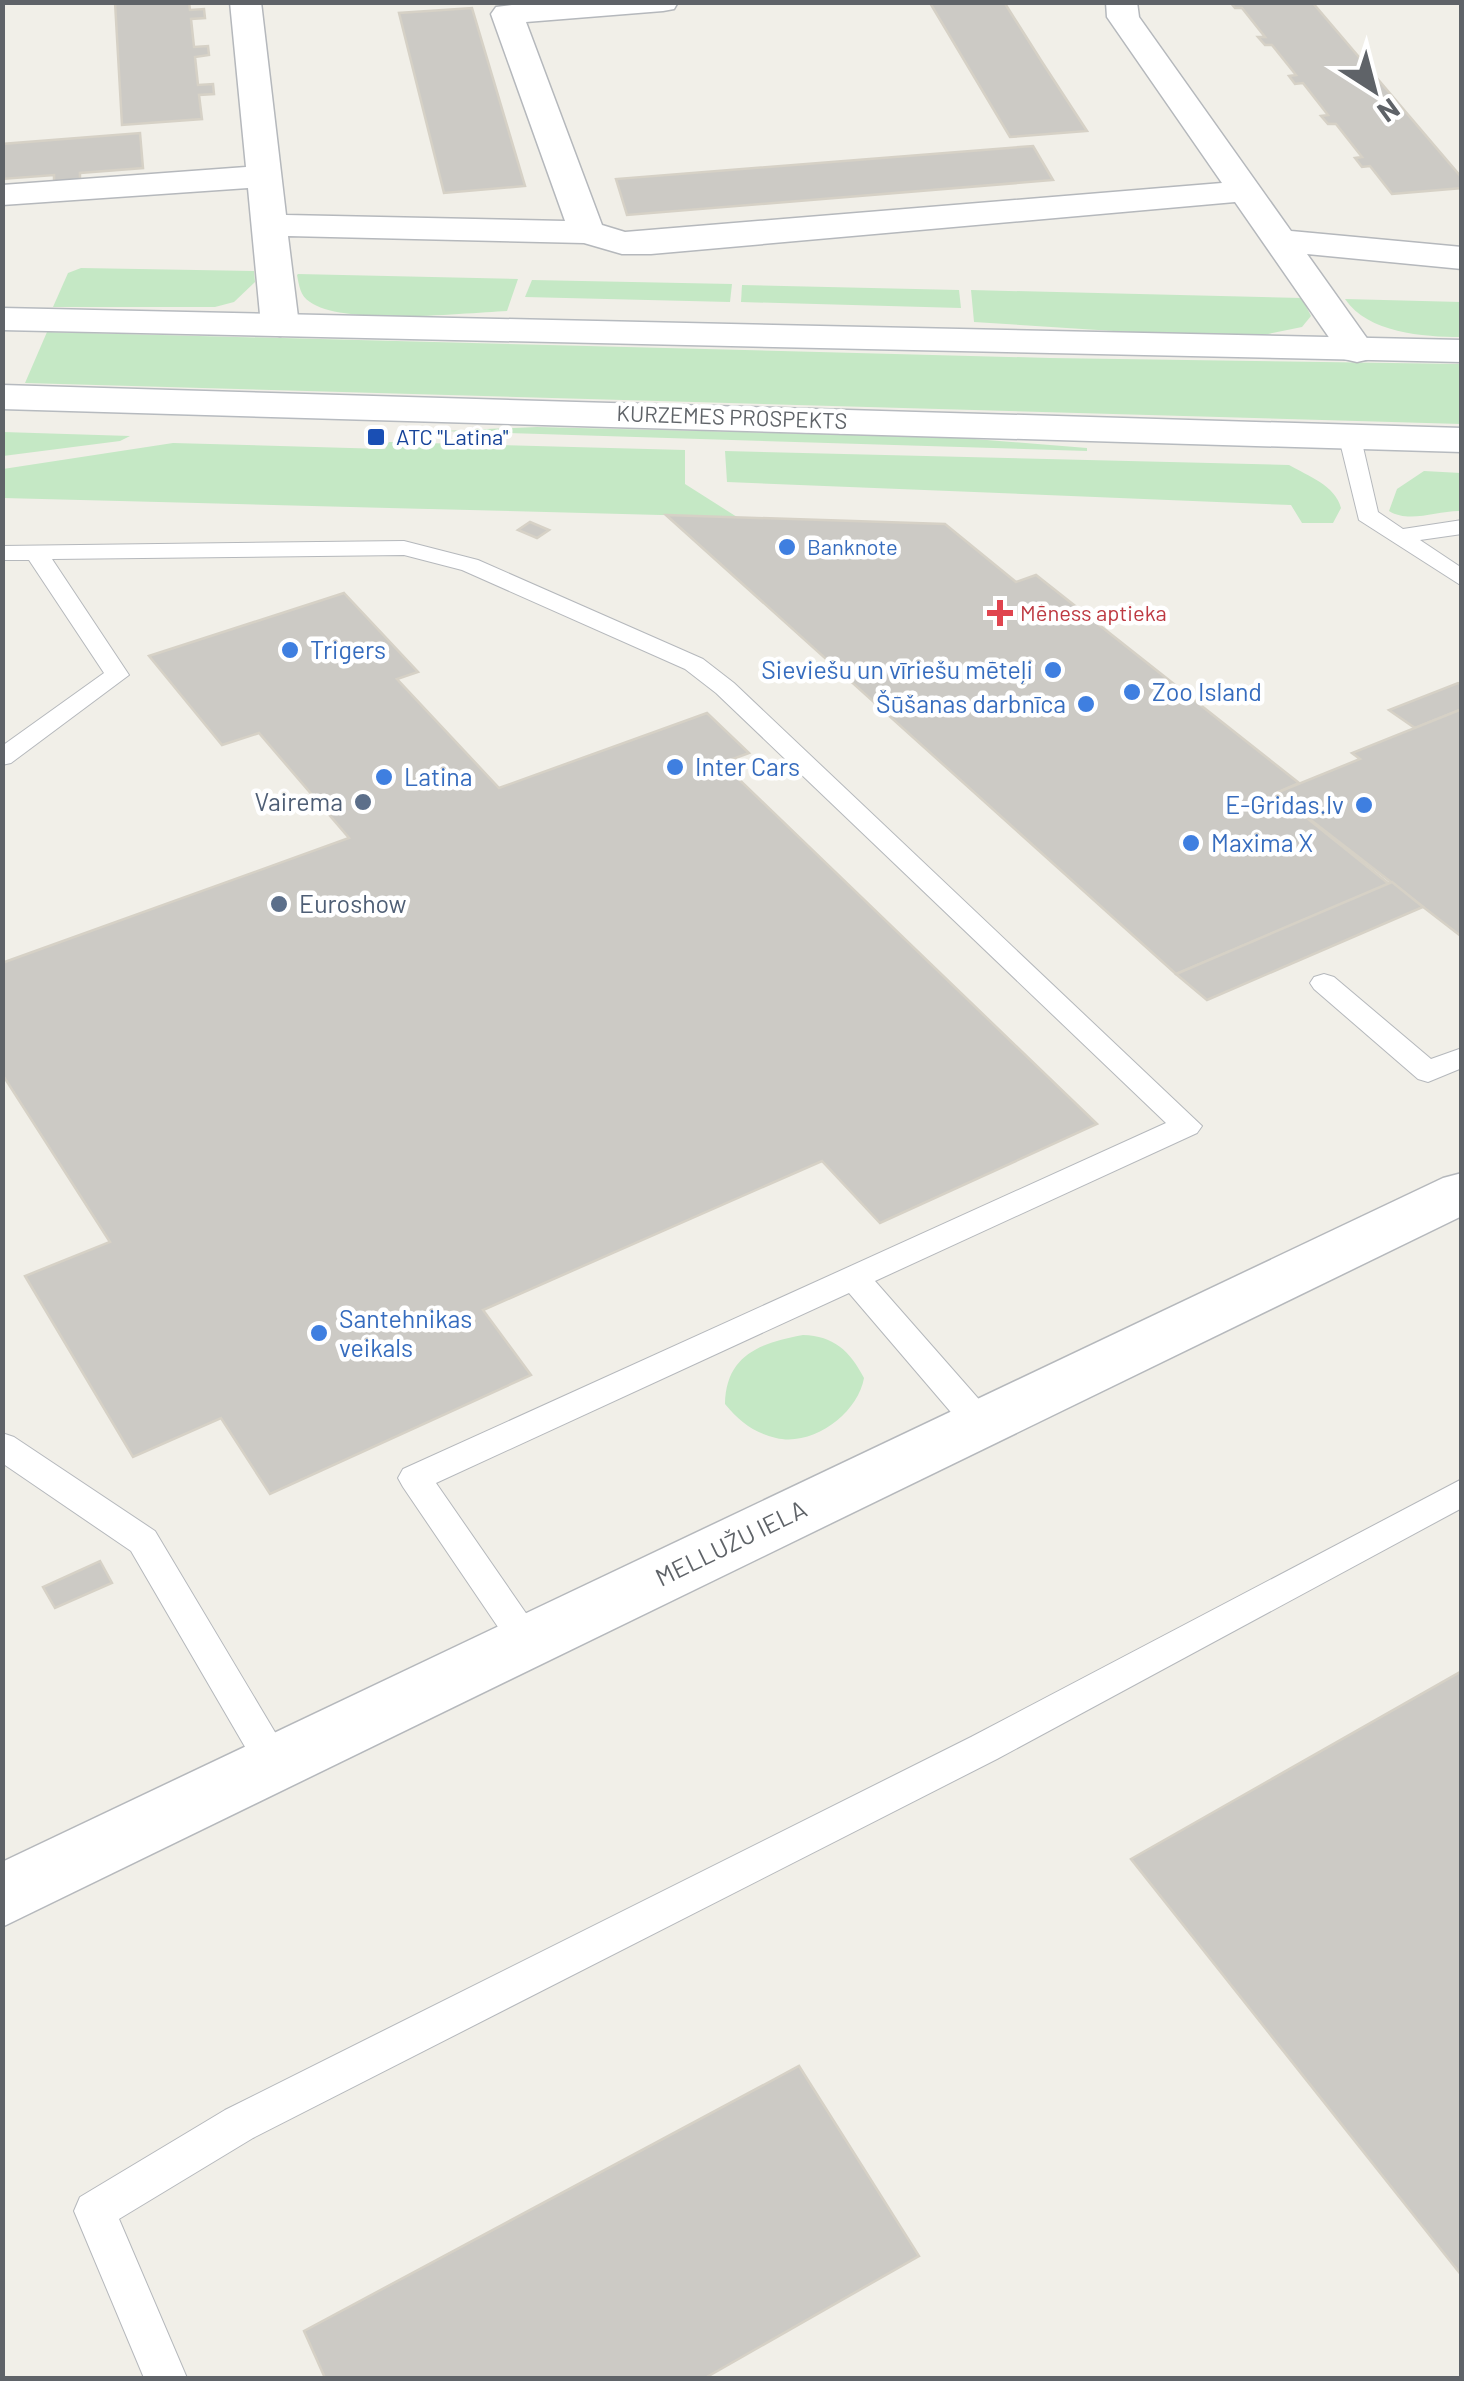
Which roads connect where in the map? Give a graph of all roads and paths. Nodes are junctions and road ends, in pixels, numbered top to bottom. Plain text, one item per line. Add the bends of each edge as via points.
1 (244, 2) edge
2 (663, 2) edge
3 (1122, 2) edge
4 (265, 176) junction
5 (1246, 191) junction
6 (2, 195) edge
7 (270, 225) junction
8 (588, 232) junction
9 (1282, 241) junction
10 (1462, 258) edge
11 (2, 319) edge
12 (280, 325) junction
13 (1357, 351) junction
14 (1462, 351) edge
15 (2, 396) edge
16 (1349, 434) junction
17 (1462, 440) edge
18 (1462, 527) edge
19 (1398, 537) junction
20 (2, 553) edge
21 (36, 553) junction
22 (1462, 580) edge
23 (2, 758) edge
24 (1324, 984) dead end
25 (1462, 1057) edge
26 (1462, 1192) edge
27 (856, 1279) junction
28 (978, 1422) junction
29 (2, 1446) edge
30 (1462, 1492) edge
31 (527, 1642) junction
32 (275, 1764) junction
33 (2, 1896) edge
34 (165, 2378) edge

1 - 4 street
2 - 8 street via 507,14
3 - 5 street via 1123,17
4 - 6 street
4 - 7 street
5 - 8 street via 651,243
5 - 9 street
7 - 8 street
7 - 12 street
9 - 10 street
9 - 13 street
11 - 12 street
12 - 13 street
13 - 14 street
15 - 16 street, KURZEMES PROSPEKTS
16 - 17 street, KURZEMES PROSPEKTS
16 - 19 lane via 1366,515
18 - 19 lane
19 - 22 lane
20 - 21 lane
21 - 23 lane via 117,675
21 - 27 lane via 404,548 470,565 694,664 1187,1126
24 - 25 lane via 1428,1072
26 - 28 street, MELLUŽU IELA
27 - 28 lane
27 - 31 lane via 416,1478
28 - 31 street, MELLUŽU IELA
29 - 32 lane via 143,1541
30 - 34 lane via 984,1748 238,2124 95,2210
31 - 32 street, MELLUŽU IELA
32 - 33 street, MELLUŽU IELA

